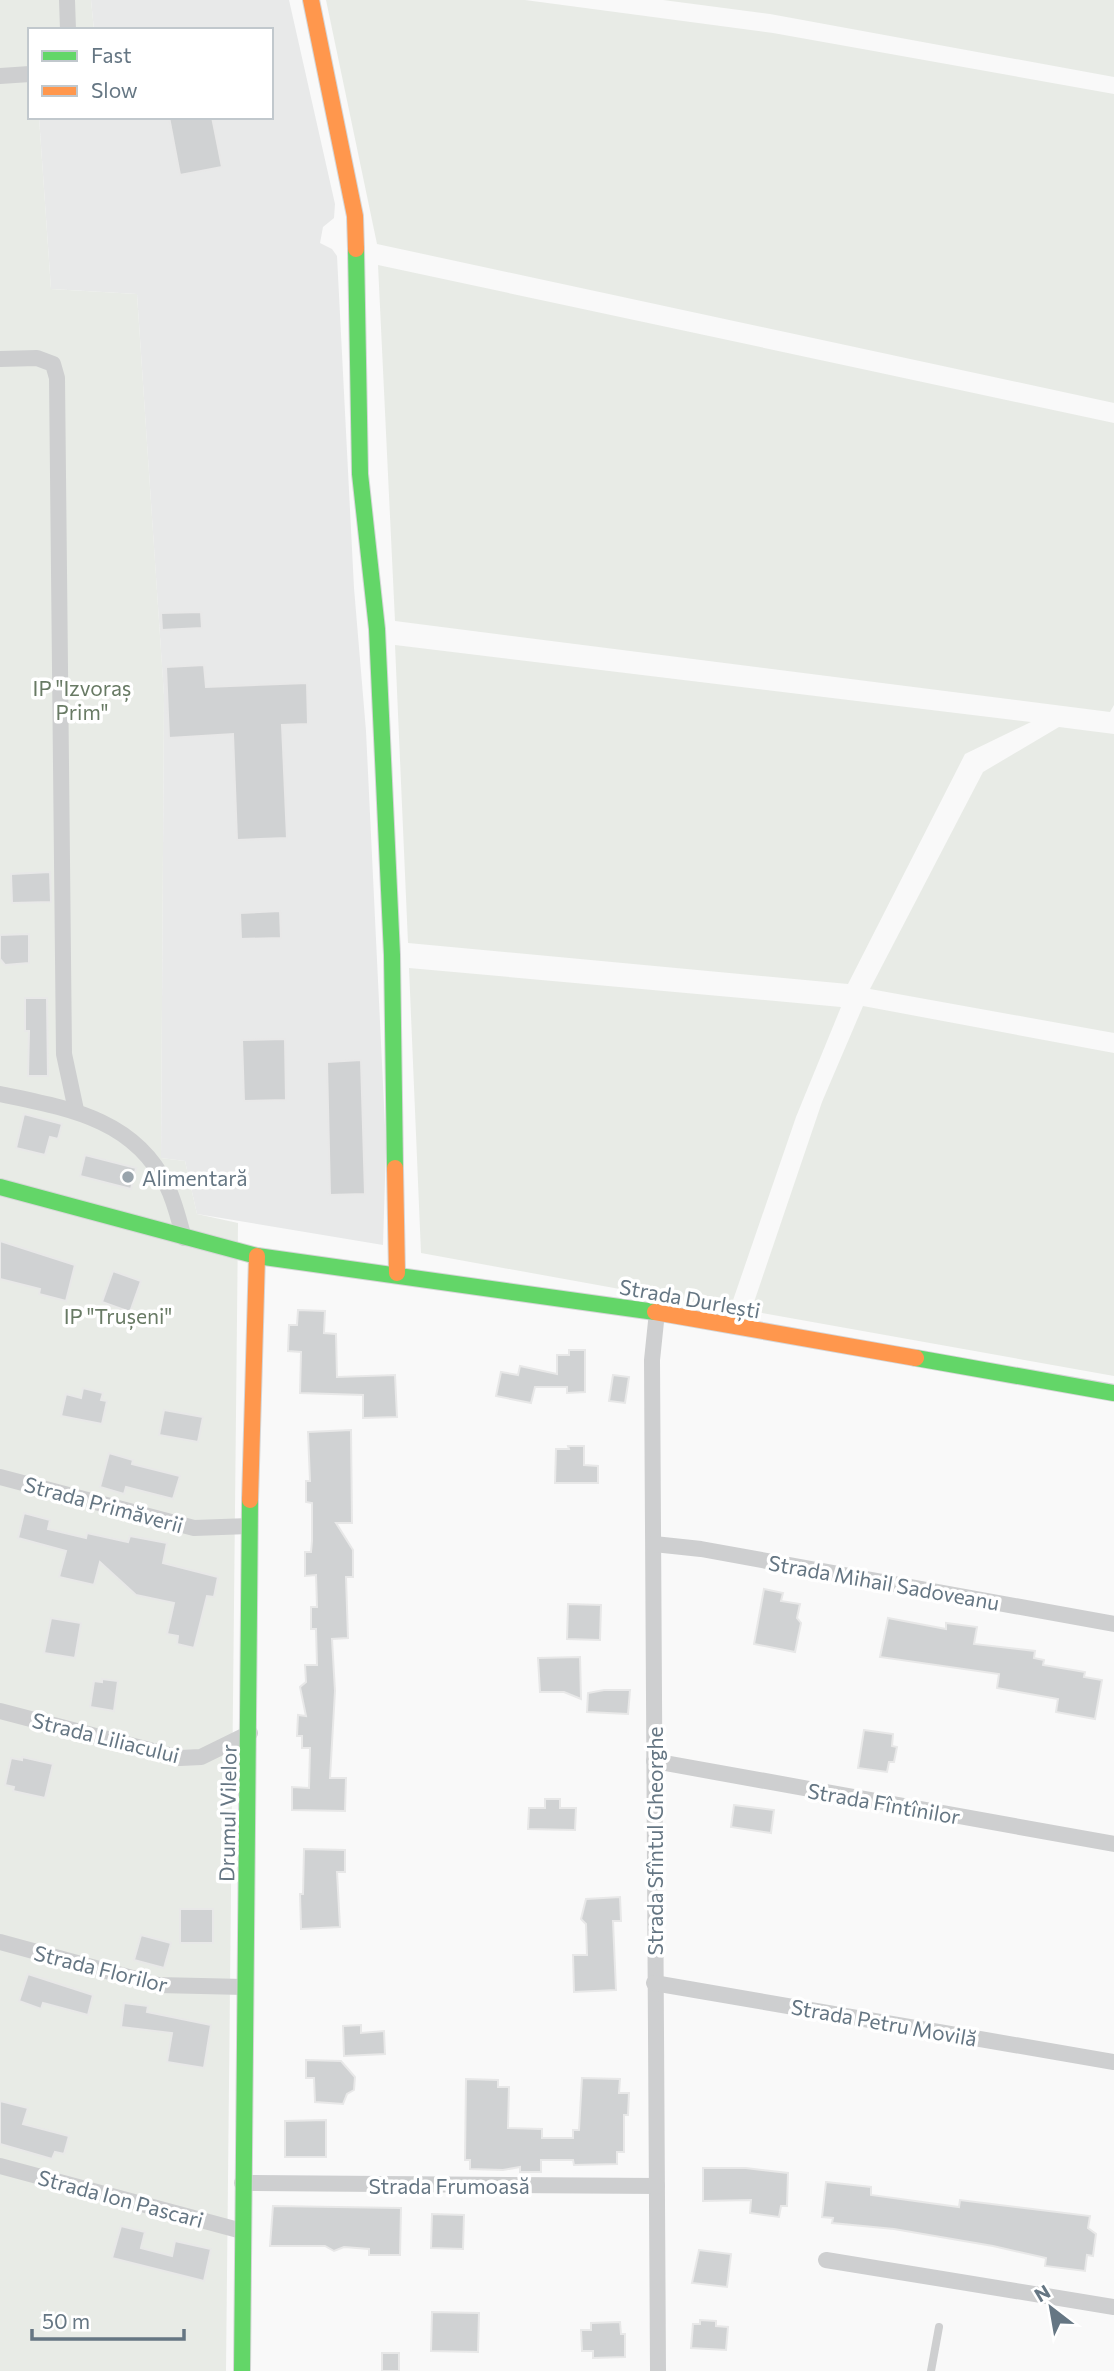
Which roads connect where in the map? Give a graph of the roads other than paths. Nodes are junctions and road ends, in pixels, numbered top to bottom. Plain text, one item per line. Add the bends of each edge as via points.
1 (67, 0) edge
2 (311, 0) edge
3 (68, 28) edge
4 (28, 74) edge
5 (0, 76) edge
6 (0, 359) edge
7 (0, 1094) edge
8 (76, 1110) junction
9 (0, 1187) edge
10 (184, 1238) junction
11 (257, 1256) junction
12 (397, 1273) junction
13 (657, 1312) junction
14 (1114, 1393) edge
15 (0, 1477) edge
16 (250, 1526) junction
17 (654, 1544) junction
18 (1114, 1624) edge
19 (0, 1711) edge
20 (250, 1733) junction
21 (654, 1761) junction
22 (1114, 1844) edge
23 (0, 1942) edge
24 (654, 1983) junction
25 (244, 1987) junction
26 (1114, 2062) edge
27 (0, 2166) edge
28 (242, 2183) junction
29 (657, 2186) junction
30 (242, 2231) junction
31 (826, 2260) dead end
32 (1114, 2307) edge
33 (939, 2327) dead end
34 (242, 2371) edge
35 (658, 2371) edge
36 (931, 2371) edge

1 - 3 street
2 - 12 street via 355,216 359,462 377,629 392,955
4 - 5 street
6 - 8 street via 37,358 53,364 57,378 64,1054
7 - 8 street
8 - 10 street via 127,1135 150,1159 167,1187
9 - 10 street, Strada Durlești
10 - 11 street, Strada Durlești
11 - 12 street, Strada Durlești
11 - 16 street, Drumul Vilelor
12 - 13 street, Strada Durlești
13 - 14 street, Strada Durlești
13 - 17 street, Strada Sfîntul Gheorghe via 652,1360
15 - 16 street, Strada Primăverii via 194,1528
16 - 20 street, Drumul Vilelor
17 - 18 street, Strada Mihail Sadoveanu
17 - 21 street, Strada Sfîntul Gheorghe
19 - 20 street, Strada Liliacului via 180,1758 201,1757
20 - 25 street, Drumul Vilelor
21 - 22 street, Strada Fîntînilor
21 - 24 street, Strada Sfîntul Gheorghe
23 - 25 street, Strada Florilor via 158,1985
24 - 26 street, Strada Petru Movilă
24 - 29 street, Strada Sfîntul Gheorghe
25 - 28 street, Drumul Vilelor
27 - 30 street, Strada Ion Pascari
28 - 29 street, Strada Frumoasă
28 - 30 street, Drumul Vilelor
29 - 35 street, Strada Sfîntul Gheorghe
30 - 34 street, Drumul Vilelor
31 - 32 street
33 - 36 lane

